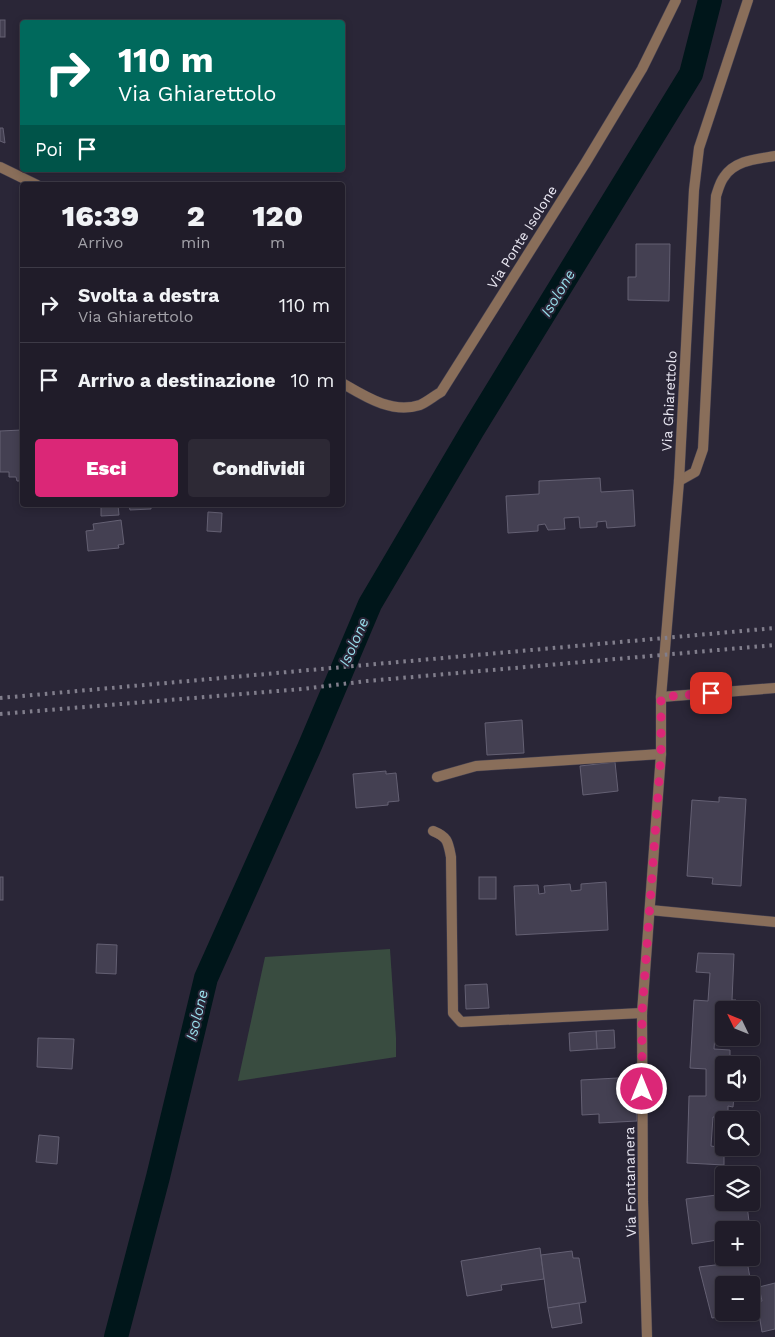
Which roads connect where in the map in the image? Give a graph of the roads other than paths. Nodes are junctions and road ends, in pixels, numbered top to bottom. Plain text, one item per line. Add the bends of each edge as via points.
1 (676, 0) edge
2 (748, 0) edge
3 (775, 156) edge
4 (0, 168) edge
5 (30, 182) edge
6 (345, 385) edge
7 (679, 481) junction
8 (775, 688) edge
9 (661, 697) junction
10 (661, 754) junction
11 (436, 777) dead end
12 (433, 831) dead end
13 (650, 910) junction
14 (775, 922) edge
15 (642, 1013) junction
16 (647, 1337) edge

1 - 6 street, Via Ponte Isolone via 642,70 441,392 422,404 403,408 387,406
2 - 7 street, Via Ghiarettolo via 699,148
3 - 7 street via 744,162 732,168 723,178 716,196 703,449 695,472
4 - 5 street
7 - 9 street, Via Ghiarettolo
8 - 9 street
9 - 10 street, Via Fontananera
10 - 11 street via 476,766
10 - 13 street, Via Fontananera
12 - 15 street via 447,841 451,857 453,1013 461,1022
13 - 14 street
13 - 15 street, Via Fontananera
15 - 16 street, Via Fontananera

